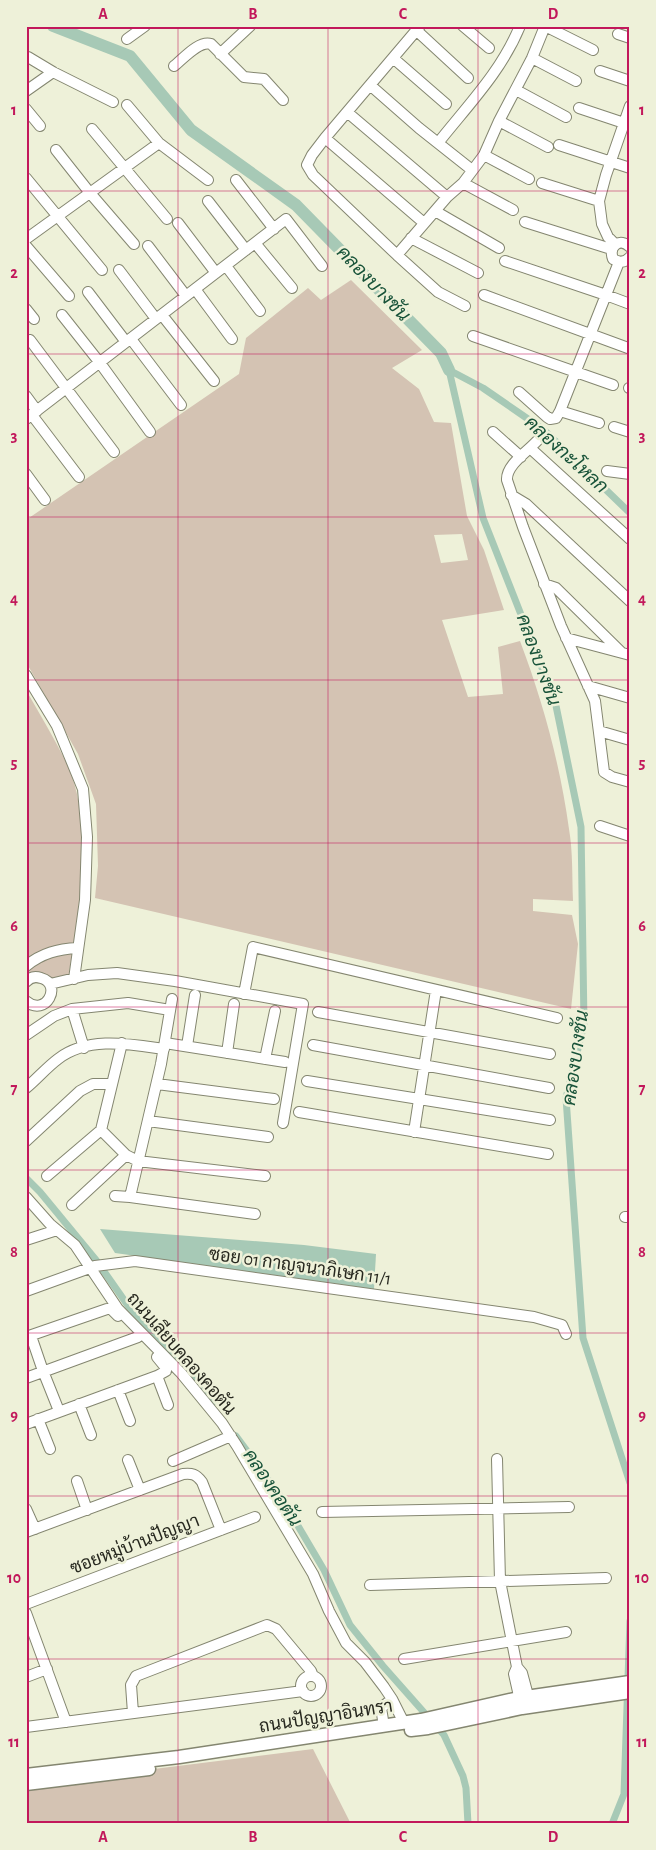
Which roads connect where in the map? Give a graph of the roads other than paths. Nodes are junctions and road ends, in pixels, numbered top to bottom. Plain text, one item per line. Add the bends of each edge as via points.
1 (145, 26) edge
2 (250, 26) edge
3 (463, 26) edge
4 (520, 26) edge
5 (545, 26) edge
6 (418, 28) edge
7 (618, 34) dead end
8 (630, 38) edge
9 (127, 39) dead end
10 (489, 48) dead end
11 (593, 50) dead end
12 (220, 54) junction
13 (28, 57) dead end
14 (393, 58) junction
15 (532, 58) junction
16 (174, 66) dead end
17 (600, 71) dead end
18 (54, 72) junction
19 (468, 78) dead end
20 (576, 81) dead end
21 (630, 81) edge
22 (370, 85) junction
23 (516, 90) junction
24 (26, 91) edge
25 (283, 100) dead end
26 (113, 102) dead end
27 (446, 104) dead end
28 (126, 105) dead end
29 (630, 106) edge
30 (579, 108) dead end
31 (26, 109) edge
32 (348, 112) junction
33 (566, 117) dead end
34 (499, 121) junction
35 (627, 124) edge
36 (40, 126) dead end
37 (92, 129) dead end
38 (325, 138) junction
39 (159, 143) junction
40 (438, 143) junction
41 (559, 145) dead end
42 (548, 147) dead end
43 (56, 150) dead end
44 (484, 154) junction
45 (611, 161) junction
46 (124, 168) junction
47 (630, 168) edge
48 (472, 170) junction
49 (26, 178) edge
50 (528, 179) dead end
51 (208, 180) dead end
52 (236, 180) dead end
53 (462, 183) junction
54 (542, 183) dead end
55 (90, 193) junction
56 (447, 197) junction
57 (208, 201) dead end
58 (599, 201) junction
59 (513, 210) dead end
60 (435, 211) junction
61 (57, 217) junction
62 (167, 220) dead end
63 (525, 222) dead end
64 (178, 223) dead end
65 (424, 223) junction
66 (274, 229) junction
67 (412, 238) junction
68 (26, 239) edge
69 (255, 243) junction
70 (134, 244) dead end
71 (26, 246) edge
72 (148, 246) dead end
73 (613, 247) junction
74 (630, 247) edge
75 (499, 248) dead end
76 (246, 250) junction
77 (397, 255) junction
78 (630, 257) edge
79 (505, 261) dead end
80 (619, 262) junction
81 (226, 266) junction
82 (322, 266) dead end
83 (102, 270) dead end
84 (119, 270) dead end
85 (216, 273) junction
86 (478, 273) dead end
87 (292, 288) dead end
88 (196, 289) junction
89 (88, 292) dead end
90 (606, 295) junction
91 (69, 296) dead end
92 (186, 296) junction
93 (484, 296) dead end
94 (630, 304) edge
95 (464, 306) dead end
96 (26, 309) edge
97 (260, 311) dead end
98 (62, 315) dead end
99 (160, 317) junction
100 (34, 319) dead end
101 (592, 334) junction
102 (473, 336) dead end
103 (232, 339) dead end
104 (30, 340) dead end
105 (128, 341) junction
106 (628, 348) dead end
107 (100, 362) junction
108 (576, 371) junction
109 (214, 381) dead end
110 (613, 385) dead end
111 (66, 388) junction
112 (519, 392) dead end
113 (26, 396) edge
114 (181, 405) dead end
115 (560, 411) junction
116 (32, 415) edge
117 (599, 424) dead end
118 (614, 427) dead end
119 (150, 432) dead end
120 (493, 432) dead end
121 (630, 432) edge
122 (114, 452) dead end
123 (521, 457) junction
124 (607, 471) dead end
125 (26, 474) edge
126 (630, 474) edge
127 (79, 477) dead end
128 (511, 495) junction
129 (45, 500) dead end
130 (630, 539) edge
131 (544, 584) junction
132 (630, 601) edge
133 (566, 638) junction
134 (625, 653) edge
135 (26, 675) edge
136 (588, 686) junction
137 (630, 698) edge
138 (599, 731) junction
139 (630, 740) edge
140 (630, 782) edge
141 (600, 826) dead end
142 (630, 836) edge
143 (78, 948) junction
144 (26, 966) edge
145 (74, 979) junction
146 (175, 981) junction
147 (26, 982) edge
148 (50, 984) junction
149 (436, 990) junction
150 (244, 994) junction
151 (195, 996) dead end
152 (26, 1001) edge
153 (172, 1001) junction
154 (234, 1004) dead end
155 (72, 1009) junction
156 (274, 1010) dead end
157 (318, 1012) dead end
158 (557, 1018) dead end
159 (429, 1032) junction
160 (26, 1034) edge
161 (122, 1043) junction
162 (313, 1045) dead end
163 (164, 1046) junction
164 (187, 1046) junction
165 (84, 1048) junction
166 (226, 1053) junction
167 (550, 1054) dead end
168 (265, 1059) junction
169 (284, 1062) dead end
170 (423, 1065) junction
171 (307, 1081) dead end
172 (111, 1084) junction
173 (157, 1084) junction
174 (26, 1088) edge
175 (549, 1088) dead end
176 (274, 1099) dead end
177 (418, 1099) junction
178 (299, 1112) dead end
179 (550, 1120) dead end
180 (148, 1121) junction
181 (282, 1123) dead end
182 (101, 1130) junction
183 (414, 1132) junction
184 (268, 1137) dead end
185 (26, 1141) edge
186 (548, 1154) dead end
187 (126, 1155) junction
188 (138, 1161) junction
189 (47, 1176) dead end
190 (265, 1176) dead end
191 (115, 1196) dead end
192 (26, 1197) edge
193 (130, 1198) junction
194 (72, 1205) dead end
195 (255, 1214) dead end
196 (56, 1230) junction
197 (26, 1240) edge
198 (97, 1266) junction
199 (26, 1291) edge
200 (566, 1334) dead end
201 (29, 1336) edge
202 (138, 1336) junction
203 (43, 1371) junction
204 (157, 1376) junction
205 (26, 1378) edge
206 (118, 1390) junction
207 (79, 1404) junction
208 (168, 1405) dead end
209 (59, 1411) junction
210 (38, 1419) junction
211 (130, 1421) dead end
212 (26, 1424) edge
213 (91, 1434) dead end
214 (231, 1436) junction
215 (50, 1449) dead end
216 (497, 1459) dead end
217 (128, 1460) dead end
218 (173, 1461) dead end
219 (77, 1481) dead end
220 (140, 1490) junction
221 (570, 1507) dead end
222 (26, 1509) edge
223 (499, 1509) junction
224 (87, 1510) junction
225 (322, 1512) dead end
226 (255, 1517) dead end
227 (221, 1530) junction
228 (31, 1531) edge
229 (606, 1578) dead end
230 (500, 1581) junction
231 (370, 1584) dead end
232 (26, 1604) edge
233 (26, 1613) edge
234 (566, 1632) dead end
235 (512, 1641) junction
236 (404, 1659) dead end
237 (46, 1669) junction
238 (26, 1676) edge
239 (313, 1676) junction
240 (630, 1682) edge
241 (606, 1690) junction
242 (303, 1691) junction
243 (630, 1692) edge
244 (392, 1698) junction
245 (525, 1702) junction
246 (133, 1714) junction
247 (66, 1722) junction
248 (404, 1723) junction
249 (425, 1724) junction
250 (384, 1726) junction
251 (26, 1727) edge
252 (327, 1738) junction
253 (26, 1775) edge
254 (26, 1784) edge

1 - 9 street
2 - 12 street
3 - 10 street
4 - 40 street via 493,77
5 - 11 street
5 - 15 street
6 - 14 street
6 - 19 street
7 - 8 street
12 - 16 street via 211,44 205,43
12 - 25 street via 244,77 264,78
13 - 18 street
14 - 22 street
14 - 27 street
15 - 20 street
15 - 23 street
17 - 21 street
18 - 24 street
18 - 26 street
22 - 32 street
22 - 40 street
23 - 33 street
23 - 34 street
28 - 39 street
29 - 35 street
30 - 35 street
31 - 36 street
32 - 38 street
32 - 56 street
34 - 42 street
34 - 44 street
35 - 45 street
37 - 46 street
38 - 65 street
38 - 77 street via 308,161 309,169
39 - 46 street
39 - 51 street
40 - 48 street
41 - 45 street
43 - 55 street
44 - 48 street
44 - 50 street
45 - 47 street
45 - 58 street
46 - 55 street
46 - 62 street
48 - 53 street
49 - 61 street
52 - 66 street
53 - 56 street
53 - 59 street
54 - 58 street
55 - 61 street
55 - 70 street
56 - 60 street
57 - 76 street
58 - 73 street via 602,224
60 - 65 street
60 - 75 street
61 - 68 street
61 - 83 street
63 - 73 street
64 - 85 street
65 - 67 street
66 - 69 street
66 - 82 street via 286,220
67 - 77 street
67 - 86 street
69 - 76 street
69 - 87 street
71 - 91 street
72 - 92 street
73 - 74 street via 624,242
73 - 80 street via 611,256
76 - 81 street
77 - 95 street via 438,292
78 - 80 street
79 - 90 street
80 - 90 street
81 - 85 street
81 - 97 street
84 - 99 street
85 - 88 street
88 - 92 street
88 - 103 street
89 - 105 street
90 - 94 street
90 - 101 street
92 - 99 street
93 - 101 street
96 - 100 street
98 - 107 street
99 - 105 street
99 - 109 street
101 - 106 street
101 - 108 street
102 - 108 street
104 - 111 street
105 - 107 street
105 - 114 street
107 - 111 street
107 - 119 street
108 - 110 street
108 - 115 street
111 - 116 street
111 - 122 street
112 - 115 street via 550,419 556,418
113 - 116 street
115 - 117 street
116 - 127 street
118 - 121 street
120 - 123 street
123 - 128 street via 506,475
123 - 130 street via 534,445
124 - 126 street
125 - 129 street
128 - 131 street
128 - 132 street via 526,504
131 - 133 street
131 - 134 street via 556,588
133 - 134 street
133 - 136 street
135 - 143 street via 57,726 83,789 87,837 85,900
136 - 137 street
136 - 138 street via 595,700
138 - 139 street
138 - 140 street via 604,772
141 - 142 street
143 - 144 street via 42,955
143 - 145 street
145 - 146 street via 117,973
145 - 148 street
146 - 150 street
146 - 153 street
147 - 148 street via 37,976
148 - 152 street via 52,990 47,1002 36,1006
149 - 150 street via 253,947
149 - 158 street
149 - 159 street
150 - 181 street via 303,1004
151 - 164 street
153 - 155 street
153 - 163 street
154 - 166 street
155 - 160 street
155 - 165 street
156 - 168 street
157 - 159 street
159 - 167 street
159 - 170 street
161 - 163 street
161 - 165 street
161 - 172 street
162 - 170 street
163 - 164 street
163 - 173 street
164 - 166 street
165 - 174 street via 59,1058
166 - 168 street
168 - 169 street
170 - 175 street
170 - 177 street
171 - 177 street
172 - 182 street
172 - 185 street via 93,1084 80,1091
173 - 176 street
173 - 180 street
177 - 179 street
177 - 183 street
178 - 183 street
180 - 184 street
180 - 188 street
182 - 187 street
182 - 189 street
183 - 186 street
187 - 188 street
187 - 194 street
188 - 190 street
188 - 193 street
191 - 193 street
192 - 196 street, ถนนเลียบคลองคอตัน
193 - 195 street
196 - 197 street
196 - 198 street, ถนนเลียบคลองคอตัน
198 - 199 street, ซอย 01 กาญจนาภิเษก 11/1
198 - 200 street, ซอย 01 กาญจนาภิเษก 11/1 via 135,1261 488,1310 553,1322 562,1325
198 - 214 street, ถนนเลียบคลองคอตัน via 118,1309 181,1373
201 - 202 street via 110,1308
201 - 203 street
202 - 203 street
202 - 204 street via 166,1367
203 - 205 street
203 - 209 street
204 - 206 street
204 - 208 street
206 - 207 street
206 - 211 street
207 - 209 street
207 - 213 street
209 - 210 street
210 - 212 street
210 - 215 street
214 - 218 street
214 - 244 street, ถนนเลียบคลองคอตัน via 313,1574 346,1643
216 - 223 street
217 - 220 street
219 - 224 street
220 - 224 street
220 - 227 street via 183,1474 198,1476
221 - 223 street
222 - 228 street
223 - 225 street
223 - 230 street
224 - 228 street
226 - 227 street, ซอยหมู่บ้านปัญญา
227 - 232 street, ซอยหมู่บ้านปัญญา
229 - 230 street
230 - 231 street
230 - 235 street
233 - 237 street
234 - 235 street
235 - 236 street
235 - 245 street via 517,1667 514,1674
237 - 238 street
237 - 247 street
239 - 242 street via 304,1679
239 - 242 street via 320,1682 320,1691 311,1696
239 - 246 street via 276,1629 267,1625 136,1676 131,1685
240 - 241 main road, ถนนปัญญาอินทรา
241 - 243 main road, ถนนปัญญาอินทรา
241 - 245 main road, ถนนปัญญาอินทรา
242 - 246 street
244 - 248 street, ถนนเลียบคลองคอตัน
244 - 250 street via 381,1708
245 - 249 main road, ถนนปัญญาอินทรา
246 - 247 street
247 - 251 street
248 - 249 main road, ถนนปัญญาอินทรา
248 - 250 main road, ถนนปัญญาอินทรา
249 - 252 main road, ถนนปัญญาอินทรา
250 - 252 main road, ถนนปัญญาอินทรา
252 - 253 main road, ถนนปัญญาอินทรา
252 - 254 main road, ถนนปัญญาอินทรา via 163,1768

